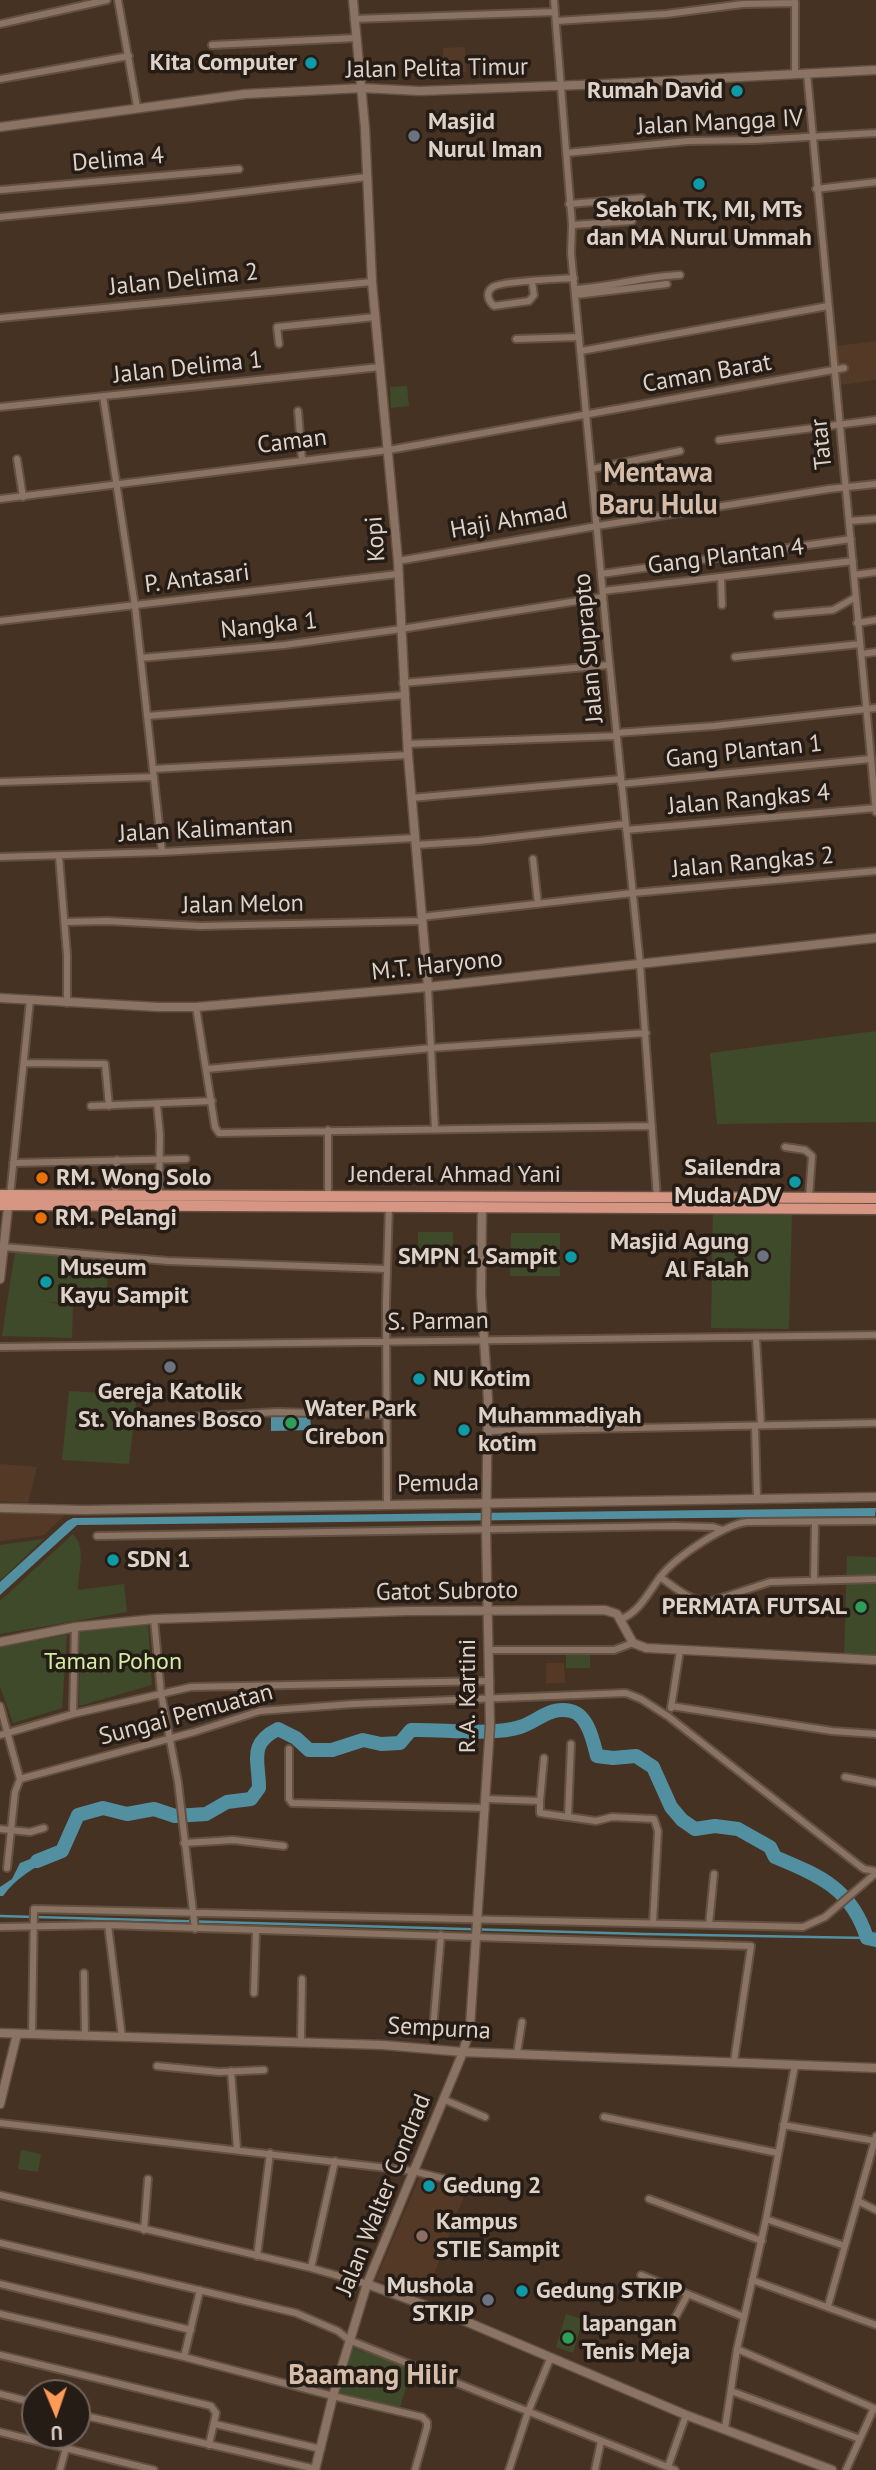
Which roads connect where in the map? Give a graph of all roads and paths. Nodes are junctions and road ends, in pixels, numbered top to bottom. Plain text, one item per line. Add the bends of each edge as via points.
1 (107, 0) edge
2 (118, 0) edge
3 (353, 0) edge
4 (554, 0) edge
5 (795, 1) edge
6 (555, 12) junction
7 (354, 19) junction
8 (556, 21) junction
9 (0, 24) edge
10 (356, 38) junction
11 (212, 45) dead end
12 (129, 56) junction
13 (876, 70) edge
14 (807, 73) junction
15 (795, 74) junction
16 (0, 79) edge
17 (561, 86) junction
18 (362, 88) junction
19 (138, 107) junction
20 (0, 127) edge
21 (876, 133) edge
22 (812, 137) junction
23 (566, 153) junction
24 (239, 169) dead end
25 (367, 177) junction
26 (876, 182) edge
27 (816, 189) junction
28 (0, 190) edge
29 (642, 198) dead end
30 (569, 204) junction
31 (0, 217) edge
32 (632, 221) dead end
33 (572, 225) junction
34 (680, 275) dead end
35 (574, 278) junction
36 (372, 282) junction
37 (532, 282) junction
38 (667, 284) dead end
39 (576, 292) junction
40 (828, 306) junction
41 (375, 317) junction
42 (0, 318) edge
43 (579, 337) junction
44 (516, 339) dead end
45 (279, 344) dead end
46 (581, 351) junction
47 (380, 367) junction
48 (844, 368) dead end
49 (834, 370) junction
50 (103, 396) junction
51 (0, 407) edge
52 (298, 411) dead end
53 (587, 415) junction
54 (876, 420) edge
55 (839, 424) junction
56 (719, 440) dead end
57 (389, 450) junction
58 (680, 451) dead end
59 (17, 459) dead end
60 (302, 460) junction
61 (592, 469) junction
62 (115, 484) junction
63 (876, 484) edge
64 (846, 487) junction
65 (23, 497) junction
66 (0, 499) edge
67 (876, 519) edge
68 (849, 521) junction
69 (597, 526) junction
70 (851, 539) junction
71 (398, 561) junction
72 (853, 561) junction
73 (876, 572) edge
74 (398, 574) junction
75 (601, 574) junction
76 (854, 575) junction
77 (721, 577) junction
78 (603, 594) junction
79 (856, 597) junction
80 (722, 605) dead end
81 (135, 606) junction
82 (777, 615) dead end
83 (876, 620) edge
84 (0, 621) edge
85 (857, 623) junction
86 (401, 629) junction
87 (860, 644) junction
88 (876, 652) edge
89 (861, 654) junction
90 (141, 657) junction
91 (735, 657) dead end
92 (609, 665) junction
93 (403, 683) junction
94 (404, 695) junction
95 (866, 709) junction
96 (876, 709) edge
97 (147, 716) junction
98 (616, 735) junction
99 (407, 744) junction
100 (408, 755) junction
101 (870, 759) junction
102 (154, 773) junction
103 (874, 773) edge
104 (0, 782) edge
105 (621, 782) junction
106 (411, 798) junction
107 (876, 810) edge
108 (626, 827) junction
109 (415, 842) junction
110 (162, 852) junction
111 (58, 856) junction
112 (0, 857) edge
113 (533, 859) dead end
114 (876, 871) edge
115 (633, 893) junction
116 (538, 904) junction
117 (421, 919) junction
118 (65, 922) junction
119 (876, 937) edge
120 (640, 964) junction
121 (428, 987) junction
122 (0, 998) edge
123 (30, 1000) junction
124 (67, 1003) junction
125 (196, 1007) junction
126 (646, 1033) junction
127 (432, 1048) junction
128 (24, 1063) junction
129 (206, 1069) junction
130 (212, 1101) junction
131 (157, 1104) junction
132 (91, 1106) dead end
133 (109, 1106) junction
134 (652, 1126) junction
135 (435, 1129) junction
136 (328, 1130) junction
137 (785, 1147) dead end
138 (160, 1159) junction
139 (186, 1159) dead end
140 (117, 1160) junction
141 (13, 1163) junction
142 (115, 1195) junction
143 (159, 1195) junction
144 (328, 1195) junction
145 (808, 1198) junction
146 (876, 1198) edge
147 (5, 1200) edge
148 (657, 1202) junction
149 (389, 1206) junction
150 (482, 1206) junction
151 (876, 1209) edge
152 (4, 1247) junction
153 (387, 1269) junction
154 (0, 1279) edge
155 (876, 1335) edge
156 (757, 1337) junction
157 (485, 1340) junction
158 (386, 1342) junction
159 (0, 1347) edge
160 (386, 1415) junction
161 (188, 1417) dead end
162 (876, 1423) edge
163 (758, 1426) junction
164 (487, 1432) junction
165 (876, 1497) edge
166 (757, 1498) junction
167 (387, 1504) junction
168 (486, 1505) junction
169 (0, 1508) edge
170 (876, 1521) edge
171 (815, 1522) junction
172 (486, 1530) junction
173 (723, 1530) junction
174 (97, 1536) dead end
175 (660, 1577) junction
176 (876, 1579) edge
177 (814, 1580) junction
178 (487, 1611) junction
179 (154, 1619) junction
180 (621, 1619) junction
181 (75, 1627) junction
182 (0, 1642) edge
183 (633, 1643) junction
184 (488, 1650) junction
185 (680, 1650) junction
186 (876, 1660) edge
187 (490, 1681) junction
188 (161, 1693) junction
189 (490, 1698) junction
190 (0, 1706) edge
191 (671, 1706) junction
192 (73, 1714) junction
193 (669, 1717) junction
194 (8, 1732) junction
195 (876, 1734) edge
196 (0, 1735) edge
197 (169, 1739) junction
198 (571, 1744) dead end
199 (289, 1749) dead end
200 (544, 1758) dead end
201 (845, 1777) dead end
202 (20, 1778) junction
203 (876, 1783) edge
204 (540, 1801) junction
205 (486, 1803) junction
206 (568, 1817) junction
207 (44, 1828) dead end
208 (0, 1829) edge
209 (12, 1830) junction
210 (184, 1843) junction
211 (284, 1846) dead end
212 (7, 1868) dead end
213 (876, 1872) edge
214 (714, 1874) dead end
215 (194, 1915) junction
216 (477, 1921) junction
217 (653, 1923) junction
218 (108, 1925) junction
219 (709, 1925) junction
220 (33, 1926) junction
221 (0, 1927) edge
222 (194, 1927) junction
223 (256, 1931) junction
224 (441, 1935) junction
225 (475, 1935) junction
226 (84, 1973) dead end
227 (302, 1979) dead end
228 (254, 1993) dead end
229 (522, 2022) dead end
230 (433, 2029) dead end
231 (0, 2033) edge
232 (16, 2034) junction
233 (32, 2034) junction
234 (85, 2036) junction
235 (122, 2037) junction
236 (301, 2042) junction
237 (463, 2052) junction
238 (517, 2053) junction
239 (734, 2062) junction
240 (795, 2065) junction
241 (156, 2066) dead end
242 (876, 2068) edge
243 (264, 2070) dead end
244 (231, 2071) junction
245 (443, 2099) junction
246 (0, 2104) edge
247 (485, 2117) dead end
248 (604, 2117) dead end
249 (0, 2123) edge
250 (783, 2125) junction
251 (876, 2139) edge
252 (237, 2149) junction
253 (778, 2152) junction
254 (270, 2153) junction
255 (873, 2160) edge
256 (335, 2161) junction
257 (413, 2171) junction
258 (148, 2179) dead end
259 (477, 2187) dead end
260 (0, 2195) edge
261 (649, 2199) dead end
262 (858, 2201) junction
263 (876, 2210) edge
264 (766, 2219) junction
265 (144, 2230) junction
266 (762, 2241) junction
267 (0, 2243) edge
268 (845, 2246) junction
269 (257, 2256) junction
270 (311, 2268) junction
271 (641, 2274) dead end
272 (752, 2280) junction
273 (0, 2284) edge
274 (368, 2284) junction
275 (200, 2290) junction
276 (688, 2294) junction
277 (828, 2306) junction
278 (0, 2314) edge
279 (744, 2317) junction
280 (676, 2318) dead end
281 (876, 2325) edge
282 (191, 2330) junction
283 (349, 2340) junction
284 (737, 2349) junction
285 (0, 2355) edge
286 (184, 2357) junction
287 (550, 2359) junction
288 (731, 2391) junction
289 (0, 2394) edge
290 (333, 2396) junction
291 (21, 2399) edge
292 (875, 2409) edge
293 (528, 2412) junction
294 (686, 2416) junction
295 (91, 2417) edge
296 (215, 2424) junction
297 (725, 2428) junction
298 (0, 2432) edge
299 (21, 2437) edge
300 (860, 2439) junction
301 (601, 2441) junction
302 (209, 2445) junction
303 (66, 2449) edge
304 (70, 2449) edge
305 (321, 2449) junction
306 (668, 2467) junction
307 (60, 2470) edge
308 (153, 2470) edge
309 (315, 2470) edge
310 (415, 2470) edge
311 (509, 2470) edge
312 (594, 2470) edge
313 (675, 2470) edge
314 (832, 2470) edge
315 (846, 2470) edge

1 - 9 street
2 - 12 street
3 - 7 street, Kopi
4 - 6 street, Jalan Suprapto
5 - 8 street
5 - 15 street
6 - 7 street
6 - 8 street, Jalan Suprapto
7 - 10 street, Kopi
8 - 17 street, Jalan Suprapto
10 - 11 street
10 - 18 street, Kopi
12 - 16 street
12 - 19 street
13 - 14 street, Jalan Pelita Timur
14 - 15 street, Jalan Pelita Timur
14 - 22 street, Tatar
15 - 17 street, Jalan Pelita Timur
17 - 18 street, Jalan Pelita Timur via 420,91
17 - 23 street, Jalan Suprapto
18 - 19 street, Jalan Pelita Timur via 245,94
18 - 25 street, Kopi
19 - 20 street, Jalan Pelita Timur
21 - 22 street, Jalan Mangga IV
22 - 23 street, Jalan Mangga IV via 688,141
22 - 27 street, Tatar
23 - 30 street, Jalan Suprapto
24 - 28 street, Delima 4
25 - 31 street
25 - 36 street, Kopi
26 - 27 street
27 - 40 street, Tatar
29 - 30 street
30 - 33 street, Jalan Suprapto
32 - 33 street
33 - 35 street, Jalan Suprapto
34 - 39 street via 649,276
35 - 37 street
35 - 39 street, Jalan Suprapto
36 - 41 street, Kopi
36 - 42 street, Jalan Delima 2
37 - 37 street via 534,295 529,301 494,306 489,301 490,289 496,285
38 - 39 street
39 - 43 street, Jalan Suprapto
40 - 46 street
40 - 49 street, Tatar
41 - 45 street via 277,327
41 - 47 street, Kopi
43 - 44 street
43 - 46 street, Jalan Suprapto
46 - 53 street, Jalan Suprapto
47 - 50 street, Jalan Delima 1
47 - 57 street, Kopi
48 - 49 street, Caman Barat
49 - 53 street, Caman Barat
49 - 55 street, Tatar
50 - 51 street, Jalan Delima 1
50 - 62 street
52 - 60 street
53 - 57 street, Caman
53 - 61 street, Jalan Suprapto
54 - 55 street
55 - 56 street
55 - 64 street, Tatar
57 - 60 street, Caman
57 - 71 street, Kopi
58 - 61 street
59 - 65 street
60 - 62 street, Caman
61 - 69 street, Jalan Suprapto
62 - 65 street, Caman
62 - 81 street
63 - 64 street, Haji Ahmad
64 - 68 street, Tatar
64 - 69 street, Haji Ahmad
65 - 66 street, Caman
67 - 68 street
68 - 70 street, Tatar
69 - 71 street, Haji Ahmad
69 - 75 street, Jalan Suprapto
70 - 72 street, Tatar
70 - 75 street
71 - 74 street, Kopi
72 - 76 street, Tatar
72 - 77 street, Gang Plantan 4
73 - 76 street
74 - 81 street, P. Antasari
74 - 86 street, Kopi
75 - 78 street, Jalan Suprapto
76 - 79 street, Tatar
77 - 78 street, Gang Plantan 4
77 - 80 street
78 - 86 street, Gang Plantan 4
78 - 92 street, Jalan Suprapto
79 - 82 street via 832,610
79 - 85 street, Tatar
81 - 84 street, P. Antasari
81 - 90 street
83 - 85 street
85 - 87 street, Tatar
86 - 90 street, Nangka 1 via 261,648
86 - 93 street, Kopi
87 - 89 street, Tatar
87 - 91 street
88 - 89 street
89 - 95 street, Tatar
90 - 97 street
92 - 93 street
92 - 98 street, Jalan Suprapto
93 - 94 street, Kopi
94 - 97 street
94 - 99 street, Kopi
95 - 96 street
95 - 98 street
95 - 101 street, Tatar
97 - 102 street
98 - 99 street
98 - 105 street, Jalan Suprapto
99 - 100 street, Kopi
100 - 102 street
100 - 106 street, Kopi
101 - 103 street, Tatar
101 - 105 street, Gang Plantan 1
102 - 104 street
102 - 110 street
103 - 107 street, Tatar
105 - 106 street, Gang Plantan 1
105 - 108 street, Jalan Suprapto
106 - 109 street, Kopi
107 - 108 street, Jalan Rangkas 4
108 - 109 street, Jalan Rangkas 4
108 - 115 street, Jalan Suprapto
109 - 110 street, Jalan Kalimantan
109 - 117 street, Kopi
110 - 111 street, Jalan Kalimantan
111 - 112 street, Jalan Kalimantan
111 - 118 street
113 - 116 street
114 - 115 street, Jalan Rangkas 2
115 - 116 street, Jalan Rangkas 2
115 - 120 street, Jalan Suprapto
116 - 117 street, Jalan Melon
117 - 118 street, Jalan Melon via 201,926
117 - 121 street, Kopi
118 - 124 street
119 - 120 street, M.T. Haryono
120 - 121 street, M.T. Haryono
120 - 126 street, Jalan Suprapto
121 - 125 street, M.T. Haryono
121 - 127 street
122 - 123 street, M.T. Haryono
123 - 124 street, M.T. Haryono
123 - 128 street
124 - 125 street, M.T. Haryono
125 - 129 street
126 - 127 street
126 - 134 street, Jalan Suprapto
127 - 129 street
127 - 135 street
128 - 133 street via 105,1063
128 - 141 street
129 - 130 street
130 - 131 street
130 - 136 street via 219,1133
131 - 133 street
131 - 138 street
132 - 133 street
134 - 135 street
134 - 148 street, Jalan Suprapto
135 - 136 street
136 - 144 street
137 - 145 street via 812,1156
138 - 139 street
138 - 140 street
138 - 143 street
140 - 141 street
140 - 142 street
141 - 147 street
142 - 143 highway, Jenderal Ahmad Yani
142 - 147 highway, Jenderal Ahmad Yani
143 - 144 highway, Jenderal Ahmad Yani
144 - 148 highway, Jenderal Ahmad Yani
145 - 146 highway, Jenderal Ahmad Yani
145 - 148 highway, Jenderal Ahmad Yani
147 - 149 highway, Jenderal Ahmad Yani via 41,1205
147 - 152 street
148 - 150 highway, Jenderal Ahmad Yani
148 - 151 highway, Jenderal Ahmad Yani
149 - 150 highway, Jenderal Ahmad Yani
149 - 153 street
150 - 157 street, R.A. Kartini
152 - 153 street via 168,1261
152 - 154 street
153 - 158 street
155 - 156 street, S. Parman
156 - 157 street, S. Parman
156 - 163 street
157 - 158 street, S. Parman
157 - 164 street, R.A. Kartini
158 - 159 street, S. Parman
158 - 160 street
160 - 161 street via 277,1412
160 - 167 street
162 - 163 street
163 - 164 street
163 - 166 street
164 - 168 street, R.A. Kartini
165 - 166 street, Pemuda
166 - 168 street, Pemuda
167 - 168 street, Pemuda
167 - 169 street, Pemuda
168 - 172 street, R.A. Kartini
170 - 171 street
171 - 173 street via 747,1522
171 - 177 street
172 - 173 street via 674,1526
172 - 174 street
172 - 178 street, R.A. Kartini
173 - 175 street via 674,1561
175 - 177 street via 702,1602 762,1583
175 - 180 street via 637,1609
176 - 177 street
178 - 179 street, Gatot Subroto
178 - 180 street, Gatot Subroto via 605,1610
178 - 184 street, R.A. Kartini
179 - 181 street, Gatot Subroto
179 - 188 street
180 - 183 street
181 - 182 street, Gatot Subroto
181 - 192 street
183 - 184 street via 614,1650
183 - 185 street
184 - 187 street, R.A. Kartini
185 - 186 street
185 - 191 street
187 - 188 street via 206,1686
187 - 189 street, R.A. Kartini
188 - 192 street
188 - 197 street
189 - 193 street, Sungai Pemuatan via 626,1693
189 - 197 street, Sungai Pemuatan via 271,1710
189 - 205 street, R.A. Kartini
190 - 194 street
191 - 193 street
191 - 195 street
192 - 194 street
193 - 213 street, Sungai Pemuatan via 856,1863
194 - 196 street
194 - 202 street
197 - 202 street, Sungai Pemuatan
197 - 210 street
198 - 206 street
199 - 205 street via 292,1803
200 - 204 street
201 - 203 street
202 - 209 street
204 - 205 street
204 - 206 street via 540,1813
205 - 216 street, R.A. Kartini
206 - 217 street via 656,1821
207 - 209 street
208 - 209 street
209 - 212 street
210 - 211 street via 233,1840
210 - 215 street
213 - 219 street via 818,1922 803,1927
214 - 219 street
215 - 216 street
215 - 220 street via 34,1909
215 - 222 street
216 - 217 street
216 - 225 street, R.A. Kartini
217 - 219 street
218 - 220 street
218 - 222 street
218 - 235 street
220 - 221 street
220 - 233 street
222 - 223 street
223 - 224 street
223 - 228 street
224 - 225 street
224 - 230 street
225 - 237 street, Jalan Walter Condrad via 470,2027
225 - 239 street via 751,1946
226 - 234 street
227 - 236 street
229 - 238 street
231 - 232 street, Sempurna
232 - 233 street, Sempurna
232 - 246 street
233 - 234 street, Sempurna
234 - 235 street, Sempurna
235 - 236 street, Sempurna
236 - 237 street, Sempurna
237 - 238 street, Sempurna
237 - 245 street, Jalan Walter Condrad
238 - 239 street, Sempurna
239 - 240 street, Sempurna
240 - 242 street, Sempurna
240 - 250 street
241 - 244 street
243 - 244 street
244 - 252 street
245 - 247 street
245 - 257 street, Jalan Walter Condrad
248 - 253 street
249 - 252 street
250 - 251 street
250 - 253 street
251 - 255 street
252 - 254 street
253 - 264 street
254 - 256 street
254 - 269 street
255 - 262 street
256 - 257 street
256 - 270 street
257 - 259 street
257 - 274 street, Jalan Walter Condrad
258 - 265 street
260 - 265 street
261 - 266 street
262 - 263 street
262 - 268 street
264 - 266 street
264 - 268 street
265 - 269 street
266 - 272 street
267 - 275 street
268 - 277 street
269 - 270 street
270 - 274 street
271 - 276 street
272 - 277 street
272 - 279 street
273 - 282 street
274 - 283 street, Jalan Walter Condrad
274 - 287 street
275 - 282 street
275 - 283 street via 296,2313
276 - 279 street
276 - 280 street
277 - 281 street
278 - 286 street
279 - 284 street
282 - 286 street
283 - 290 street, Jalan Walter Condrad
283 - 293 street
284 - 288 street
284 - 292 street
285 - 296 street via 211,2406
286 - 290 street
287 - 293 street
287 - 294 street
288 - 297 street
288 - 300 street
289 - 291 street
290 - 305 street, Jalan Walter Condrad
290 - 310 street via 426,2420
292 - 300 street
293 - 301 street
293 - 311 street
294 - 297 street
294 - 306 street
295 - 302 street
296 - 302 street
296 - 305 street
297 - 314 street
298 - 299 street
300 - 315 street
301 - 306 street
301 - 312 street
302 - 309 street
303 - 307 street
304 - 308 street
305 - 309 street, Jalan Walter Condrad
306 - 313 street

